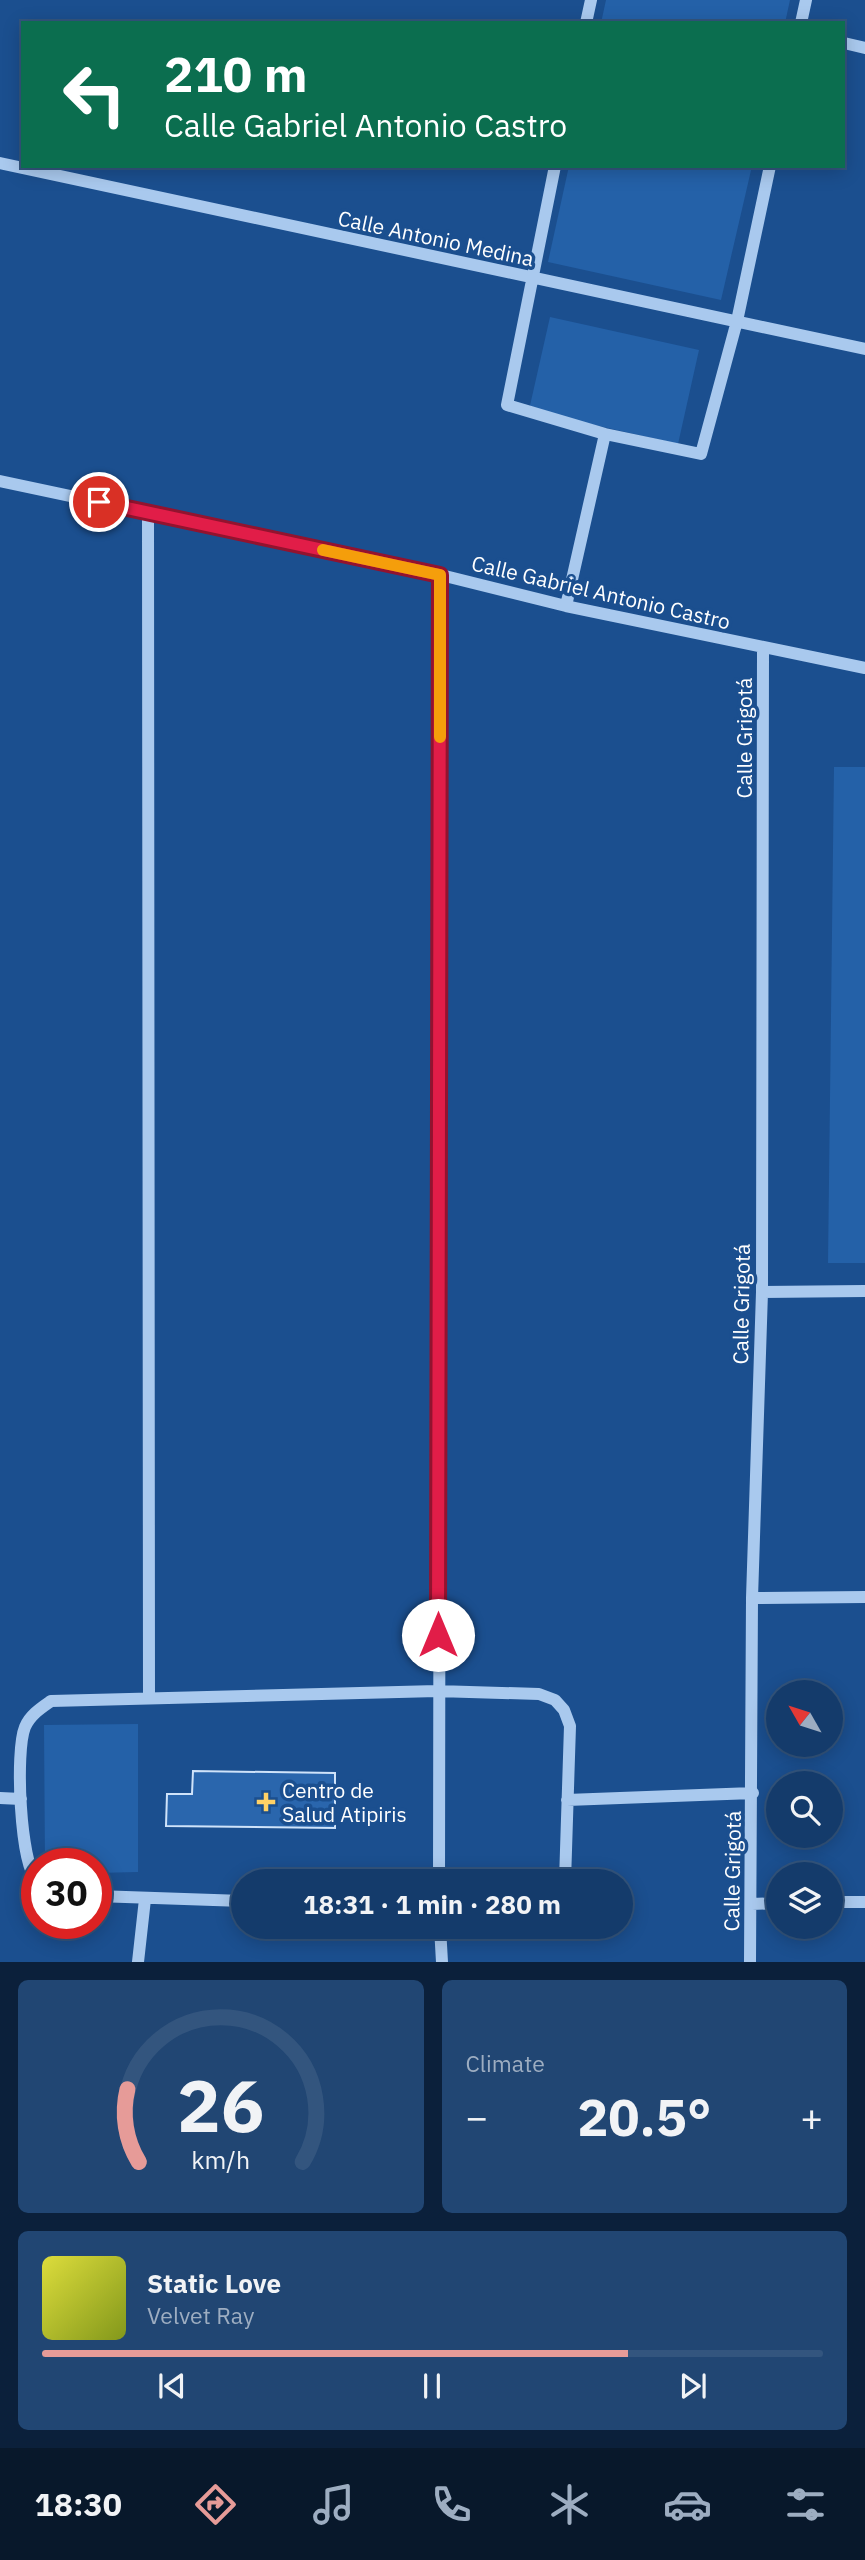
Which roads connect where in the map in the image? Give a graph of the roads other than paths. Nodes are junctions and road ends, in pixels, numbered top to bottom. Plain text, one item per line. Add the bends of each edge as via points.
1 (591, 0) edge
2 (806, 0) edge
3 (586, 21) edge
4 (801, 21) edge
5 (845, 43) edge
6 (865, 48) edge
7 (0, 163) edge
8 (21, 168) edge
9 (23, 168) edge
10 (555, 168) edge
11 (770, 168) edge
12 (531, 279) junction
13 (737, 321) junction
14 (865, 349) edge
15 (606, 434) junction
16 (0, 481) edge
17 (148, 512) junction
18 (440, 575) junction
19 (566, 606) junction
20 (763, 648) junction
21 (865, 668) edge
22 (865, 1291) edge
23 (762, 1292) junction
24 (865, 1597) edge
25 (752, 1598) junction
26 (437, 1691) junction
27 (149, 1698) junction
28 (753, 1793) junction
29 (0, 1798) edge
30 (21, 1799) junction
31 (567, 1800) junction
32 (25, 1848) edge
33 (439, 1869) edge
34 (565, 1869) edge
35 (112, 1897) edge
36 (145, 1899) junction
37 (231, 1901) edge
38 (843, 1902) edge
39 (865, 1902) edge
40 (752, 1903) junction
41 (766, 1903) edge
42 (441, 1939) edge
43 (138, 1962) edge
44 (442, 1962) edge
45 (750, 1962) edge

1 - 3 street
2 - 4 street
5 - 6 street
7 - 8 street, Calle Antonio Medina
9 - 12 street, Calle Antonio Medina
10 - 12 street
11 - 13 street
12 - 13 street, Calle Antonio Medina
12 - 15 street via 507,405
13 - 14 street, Calle Antonio Medina
13 - 15 street via 701,454
15 - 19 street
16 - 17 street, Calle Gabriel Antonio Castro
17 - 18 street, Calle Gabriel Antonio Castro
17 - 27 street
18 - 19 street, Calle Gabriel Antonio Castro
18 - 26 street
19 - 20 street, Calle Gabriel Antonio Castro
20 - 21 street, Calle Gabriel Antonio Castro
20 - 23 street, Calle Grigotá
22 - 23 street
23 - 25 street, Calle Grigotá
24 - 25 street
25 - 28 street, Calle Grigotá
26 - 27 street
26 - 31 street via 539,1694 555,1700 569,1726
26 - 33 street
27 - 30 street via 73,1698 51,1701 37,1711 25,1726 22,1741
28 - 31 street
28 - 40 street, Calle Grigotá
29 - 30 street
30 - 32 street
31 - 34 street
35 - 36 street
36 - 37 street
36 - 43 street
38 - 39 street
40 - 41 street
40 - 45 street, Calle Grigotá
42 - 44 street

